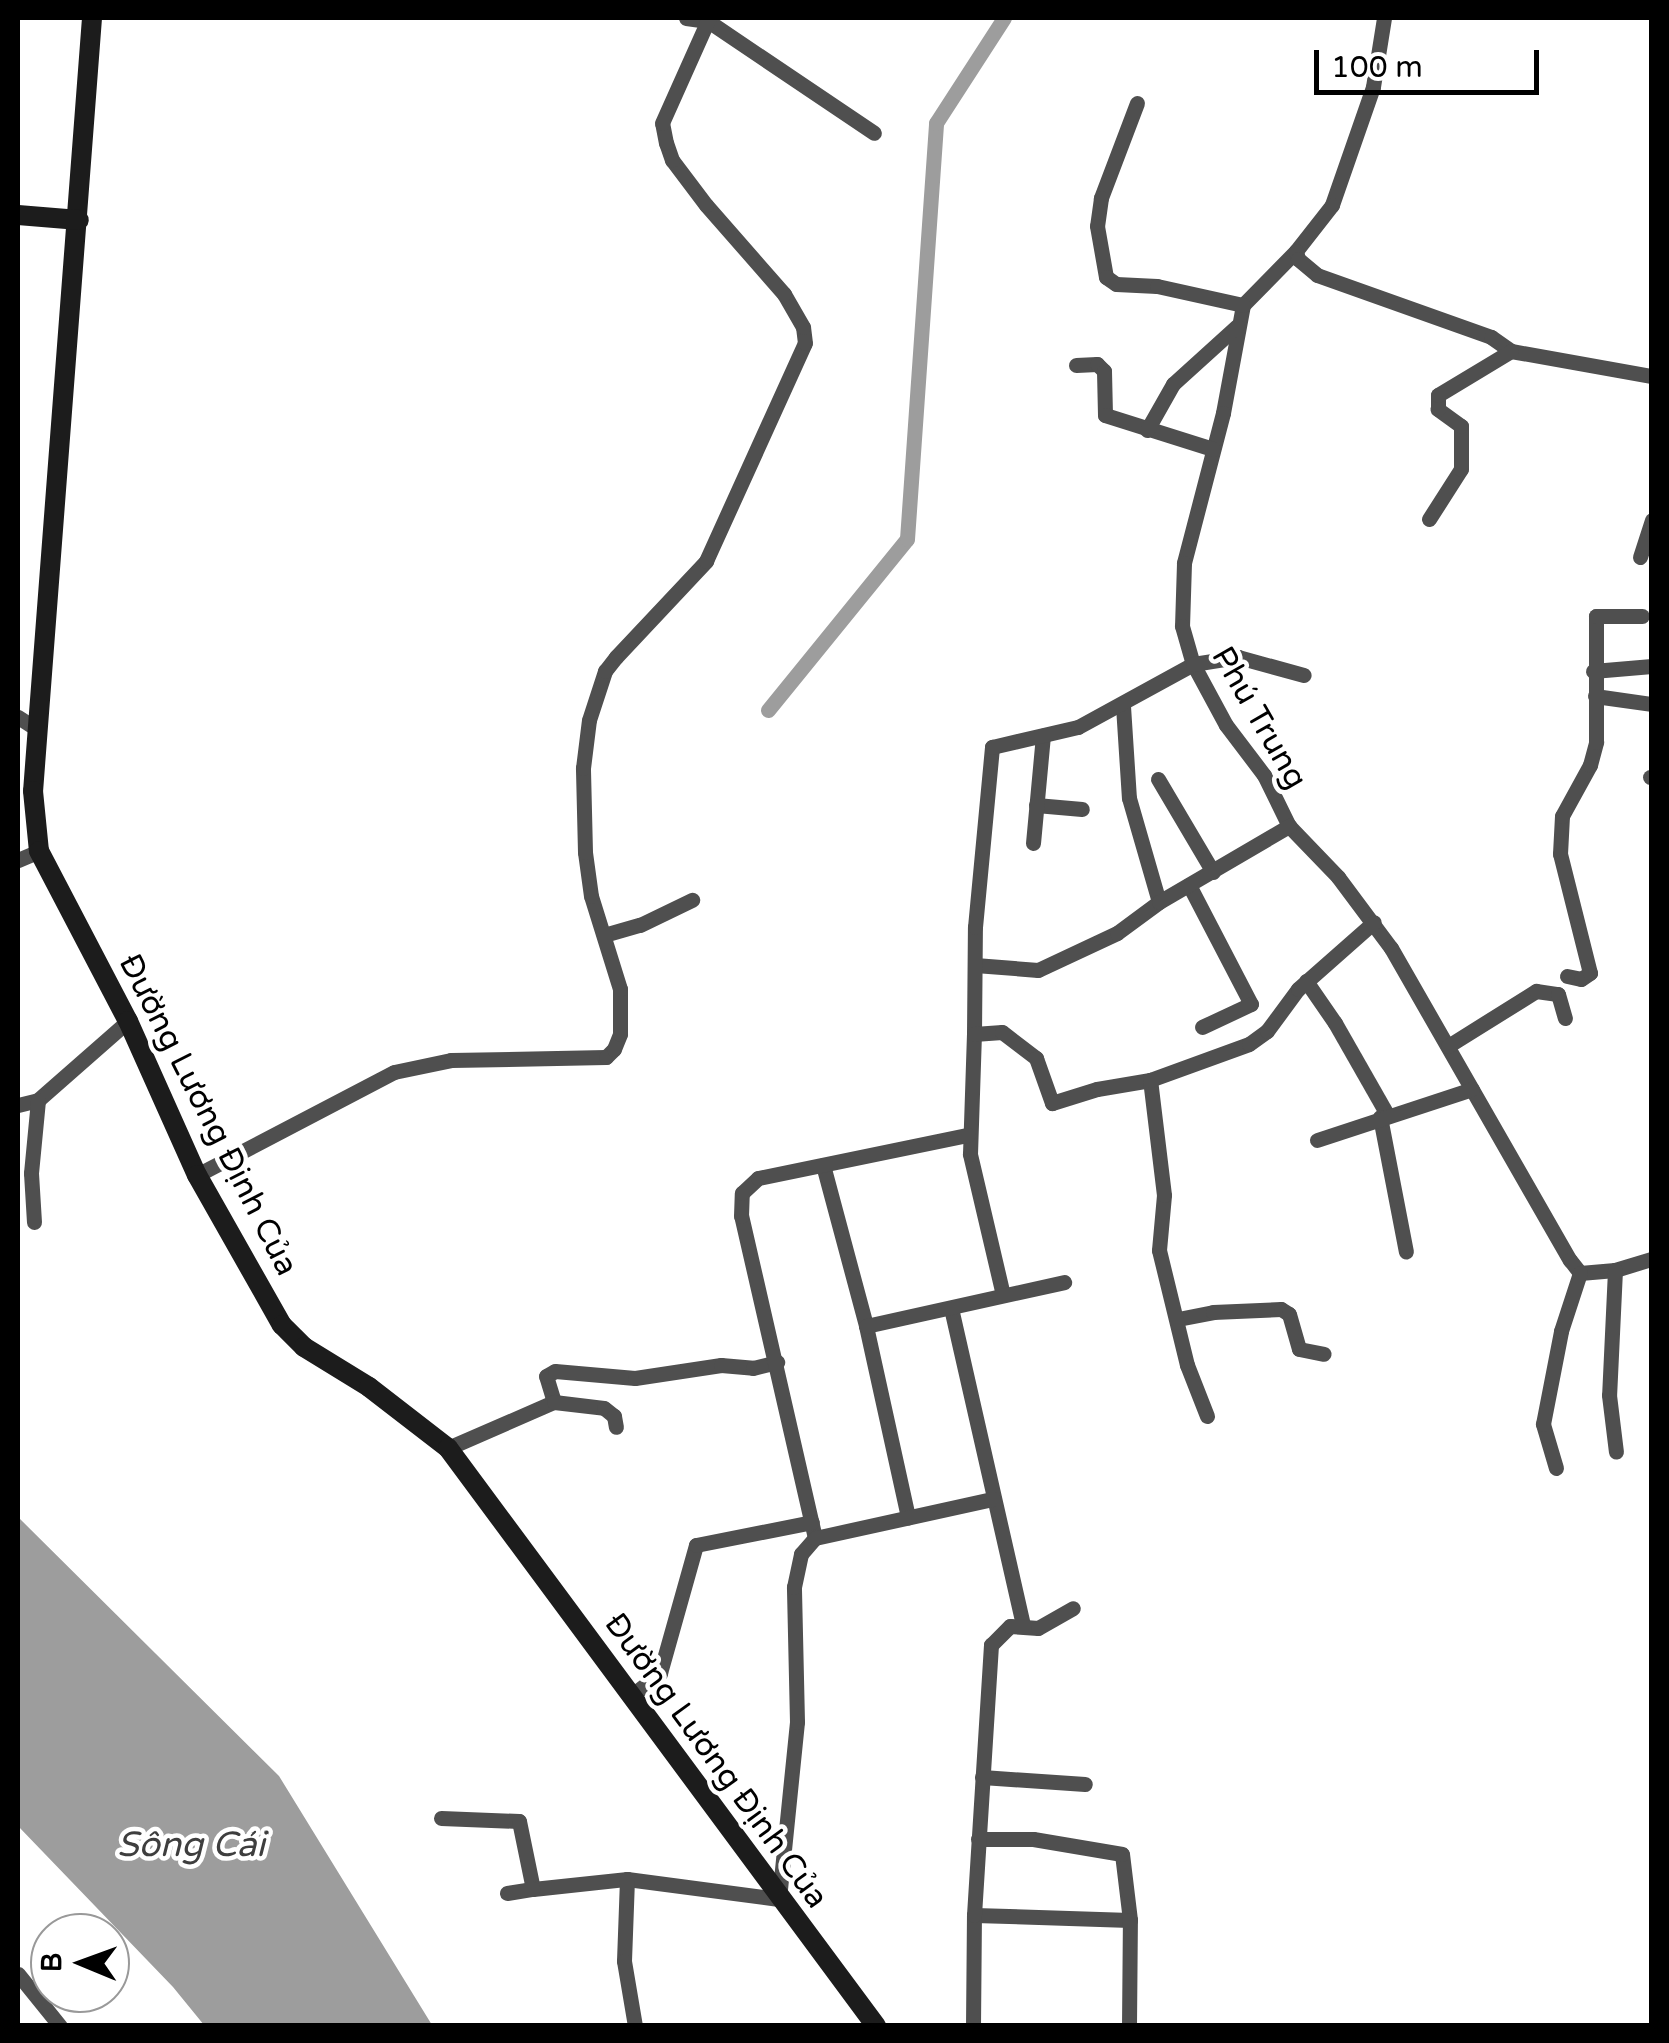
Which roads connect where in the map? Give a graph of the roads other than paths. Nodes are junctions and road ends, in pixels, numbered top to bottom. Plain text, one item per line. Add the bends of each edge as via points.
1 (92, 18) edge
2 (686, 18) edge
3 (1384, 18) edge
4 (709, 19) edge
5 (1137, 104) dead end
6 (874, 133) dead end
7 (18, 215) edge
8 (80, 220) junction
9 (1296, 250) junction
10 (1242, 305) junction
11 (1237, 326) junction
12 (1511, 350) junction
13 (1076, 364) dead end
14 (1652, 376) edge
15 (1146, 430) junction
16 (1213, 449) junction
17 (1428, 520) dead end
18 (1652, 520) edge
19 (1640, 557) dead end
20 (1642, 616) dead end
21 (1192, 664) junction
22 (1652, 666) edge
23 (1592, 671) junction
24 (1304, 674) dead end
25 (1595, 696) junction
26 (1652, 704) edge
27 (1122, 706) junction
28 (18, 718) edge
29 (38, 730) junction
30 (1042, 735) junction
31 (1158, 779) dead end
32 (1036, 805) junction
33 (1082, 809) dead end
34 (1289, 826) junction
35 (1033, 843) dead end
36 (40, 851) junction
37 (18, 860) edge
38 (1213, 872) junction
39 (1189, 885) junction
40 (692, 900) dead end
41 (1159, 902) junction
42 (1374, 922) junction
43 (604, 935) junction
44 (976, 965) junction
45 (1567, 976) dead end
46 (1306, 981) junction
47 (1565, 1018) dead end
48 (128, 1021) junction
49 (1202, 1028) dead end
50 (974, 1034) junction
51 (1448, 1046) junction
52 (1150, 1080) junction
53 (1472, 1089) junction
54 (38, 1100) junction
55 (18, 1106) edge
56 (1384, 1115) junction
57 (968, 1135) junction
58 (1317, 1140) dead end
59 (823, 1165) junction
60 (198, 1175) junction
61 (34, 1222) dead end
62 (1406, 1252) dead end
63 (1652, 1259) edge
64 (1615, 1270) junction
65 (1580, 1273) junction
66 (1064, 1282) dead end
67 (1003, 1295) junction
68 (951, 1308) junction
69 (1178, 1319) junction
70 (866, 1326) junction
71 (1324, 1354) dead end
72 (776, 1362) junction
73 (554, 1402) junction
74 (1206, 1416) dead end
75 (616, 1426) dead end
76 (448, 1448) junction
77 (1616, 1452) dead end
78 (1556, 1468) dead end
79 (993, 1499) junction
80 (908, 1518) junction
81 (814, 1530) junction
82 (1073, 1608) dead end
83 (1022, 1626) junction
84 (632, 1696) junction
85 (982, 1777) junction
86 (1085, 1784) dead end
87 (441, 1818) dead end
88 (978, 1839) junction
89 (627, 1879) junction
90 (533, 1889) junction
91 (507, 1893) dead end
92 (779, 1899) junction
93 (974, 1915) junction
94 (1130, 1920) junction
95 (18, 1974) edge
96 (60, 2026) edge
97 (635, 2026) edge
98 (876, 2026) edge
99 (973, 2026) edge
100 (1129, 2026) edge

1 - 8 street, Đường Lương Định Của
2 - 4 street
3 - 9 street via 1356,146 1332,205
4 - 6 street
4 - 43 street via 662,123 666,144 706,205 784,294 805,343 706,561 605,672 586,740 582,812 591,896
5 - 10 street via 1101,198 1097,226 1106,277
7 - 8 street
8 - 29 street, Đường Lương Định Của
9 - 10 street
9 - 12 street via 1317,275
10 - 11 street, Phú Trung
11 - 15 street via 1173,384
11 - 16 street, Phú Trung
12 - 14 street
12 - 17 street via 1435,401 1460,426 1461,469
13 - 15 street via 1097,364 1104,371 1105,415
15 - 16 street
16 - 21 street, Phú Trung via 1182,587 1182,626
18 - 19 street
20 - 23 street via 1596,616
21 - 24 street via 1238,657
21 - 27 street
21 - 34 street, Phú Trung
22 - 23 street
23 - 25 street
25 - 26 street
25 - 45 street via 1593,754 1562,816 1560,854 1590,973
27 - 30 street
27 - 41 street via 1129,798
28 - 29 street
29 - 36 street, Đường Lương Định Của via 33,790
30 - 32 street
30 - 44 street via 992,747
31 - 38 street
32 - 33 street
32 - 35 street
34 - 38 street
34 - 42 street, Phú Trung
36 - 37 street
36 - 48 street, Đường Lương Định Của
38 - 39 street
39 - 41 street
39 - 49 street via 1251,1004
40 - 43 street
41 - 44 street via 1117,933 1038,970
42 - 46 street
42 - 51 street, Phú Trung
43 - 60 street via 622,1010 620,1034 606,1057 451,1060 394,1072
44 - 50 street
46 - 52 street via 1249,1044
46 - 56 street
47 - 51 street via 1558,994 1536,990
48 - 54 street
48 - 60 street, Đường Lương Định Của
50 - 52 street via 1002,1032 1036,1058 1052,1103
50 - 57 street
51 - 53 street, Phú Trung
52 - 69 street via 1164,1194 1159,1250
53 - 56 street
53 - 65 street, Phú Trung
54 - 55 street
54 - 61 street
56 - 58 street
56 - 62 street
57 - 59 street
57 - 67 street
59 - 70 street
59 - 72 street via 758,1178 742,1193 741,1216
60 - 76 street, Đường Lương Định Của via 282,1325
63 - 64 street
64 - 65 street
64 - 77 street via 1609,1395
65 - 78 street via 1561,1331 1544,1424
66 - 67 street
67 - 68 street
68 - 70 street
68 - 79 street
69 - 71 street via 1281,1310 1289,1314 1299,1349
69 - 74 street via 1186,1365
70 - 80 street
72 - 73 street via 635,1378 555,1370 546,1376
72 - 81 street
73 - 75 street via 604,1408
73 - 76 street
76 - 84 street, Đường Lương Định Của
79 - 80 street
79 - 83 street
80 - 81 street
81 - 84 street via 696,1545 660,1673
81 - 92 street via 794,1587 796,1722
82 - 83 street via 1052,1624
83 - 85 street via 1010,1626 991,1646
84 - 92 street, Đường Lương Định Của
85 - 86 street
85 - 88 street
87 - 90 street via 519,1821
88 - 93 street
88 - 94 street via 1032,1839 1122,1854
89 - 90 street
89 - 92 street
89 - 97 street via 624,1962
90 - 91 street
92 - 98 street, Đường Lương Định Của
93 - 94 street
93 - 99 street
94 - 100 street
95 - 96 street

